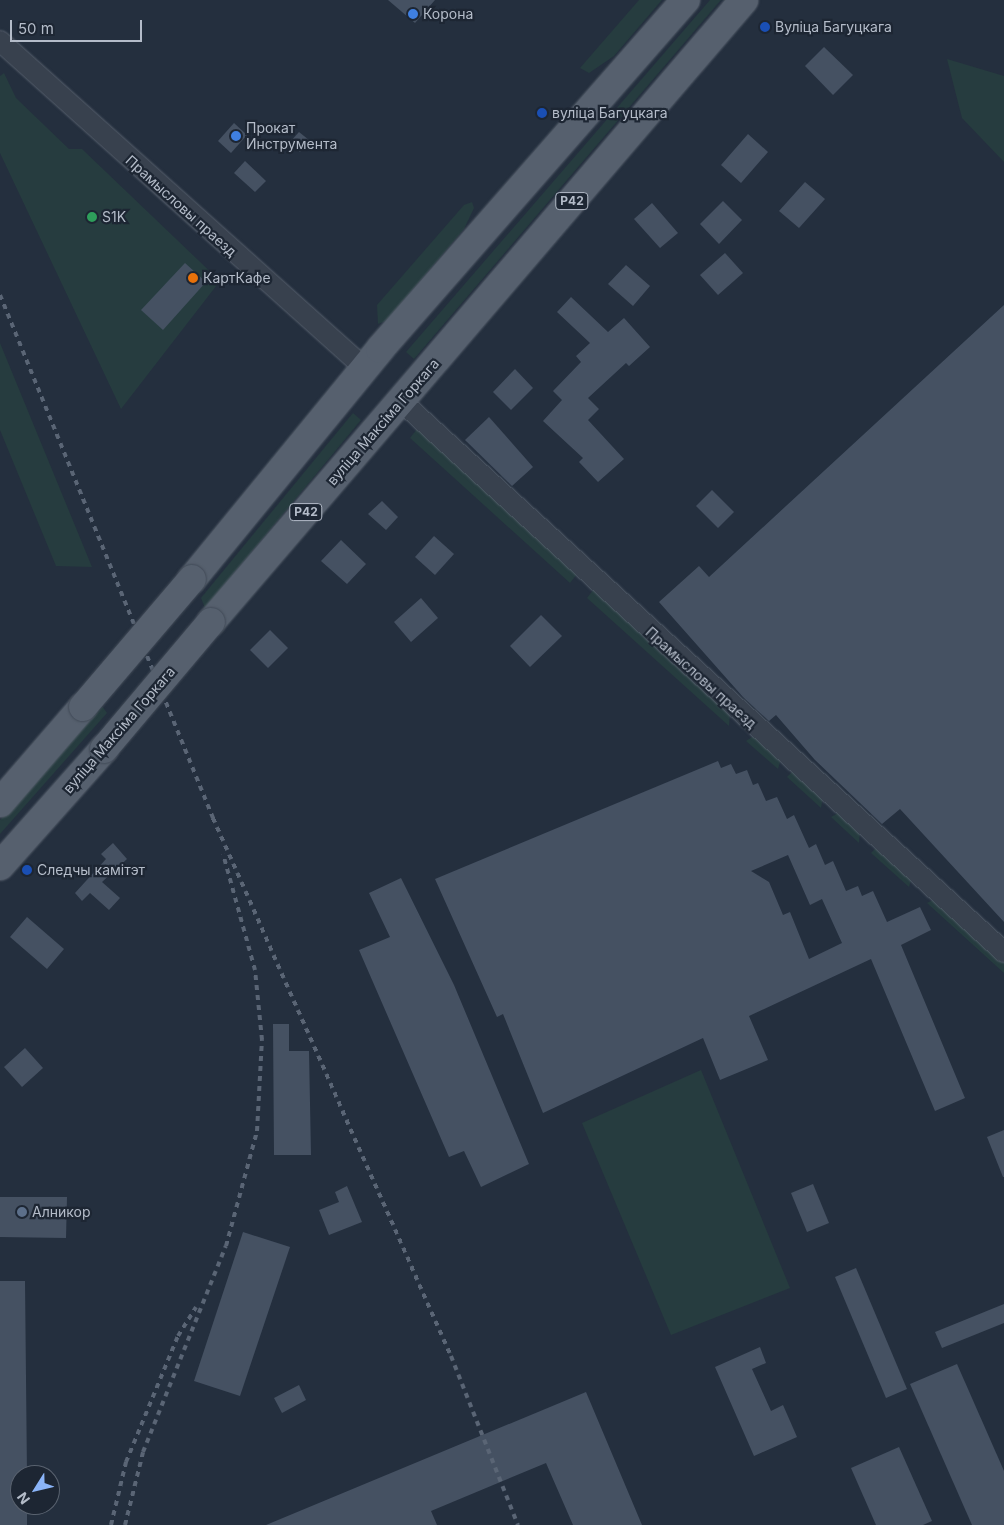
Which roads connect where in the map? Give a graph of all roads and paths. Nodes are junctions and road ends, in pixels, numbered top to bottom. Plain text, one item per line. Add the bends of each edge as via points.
1 (686, 0) edge
2 (744, 0) edge
3 (0, 41) edge
4 (365, 368) junction
5 (401, 401) junction
6 (0, 803) edge
7 (0, 866) edge
8 (1004, 952) edge

1 - 4 main road
2 - 5 main road, вуліца Максіма Горкага / Р42
3 - 4 street, Прамысловы праезд
4 - 6 main road, bridge via 192,580
5 - 7 main road, вуліца Максіма Горкага / Р42, bridge
5 - 8 street, Прамысловы праезд

